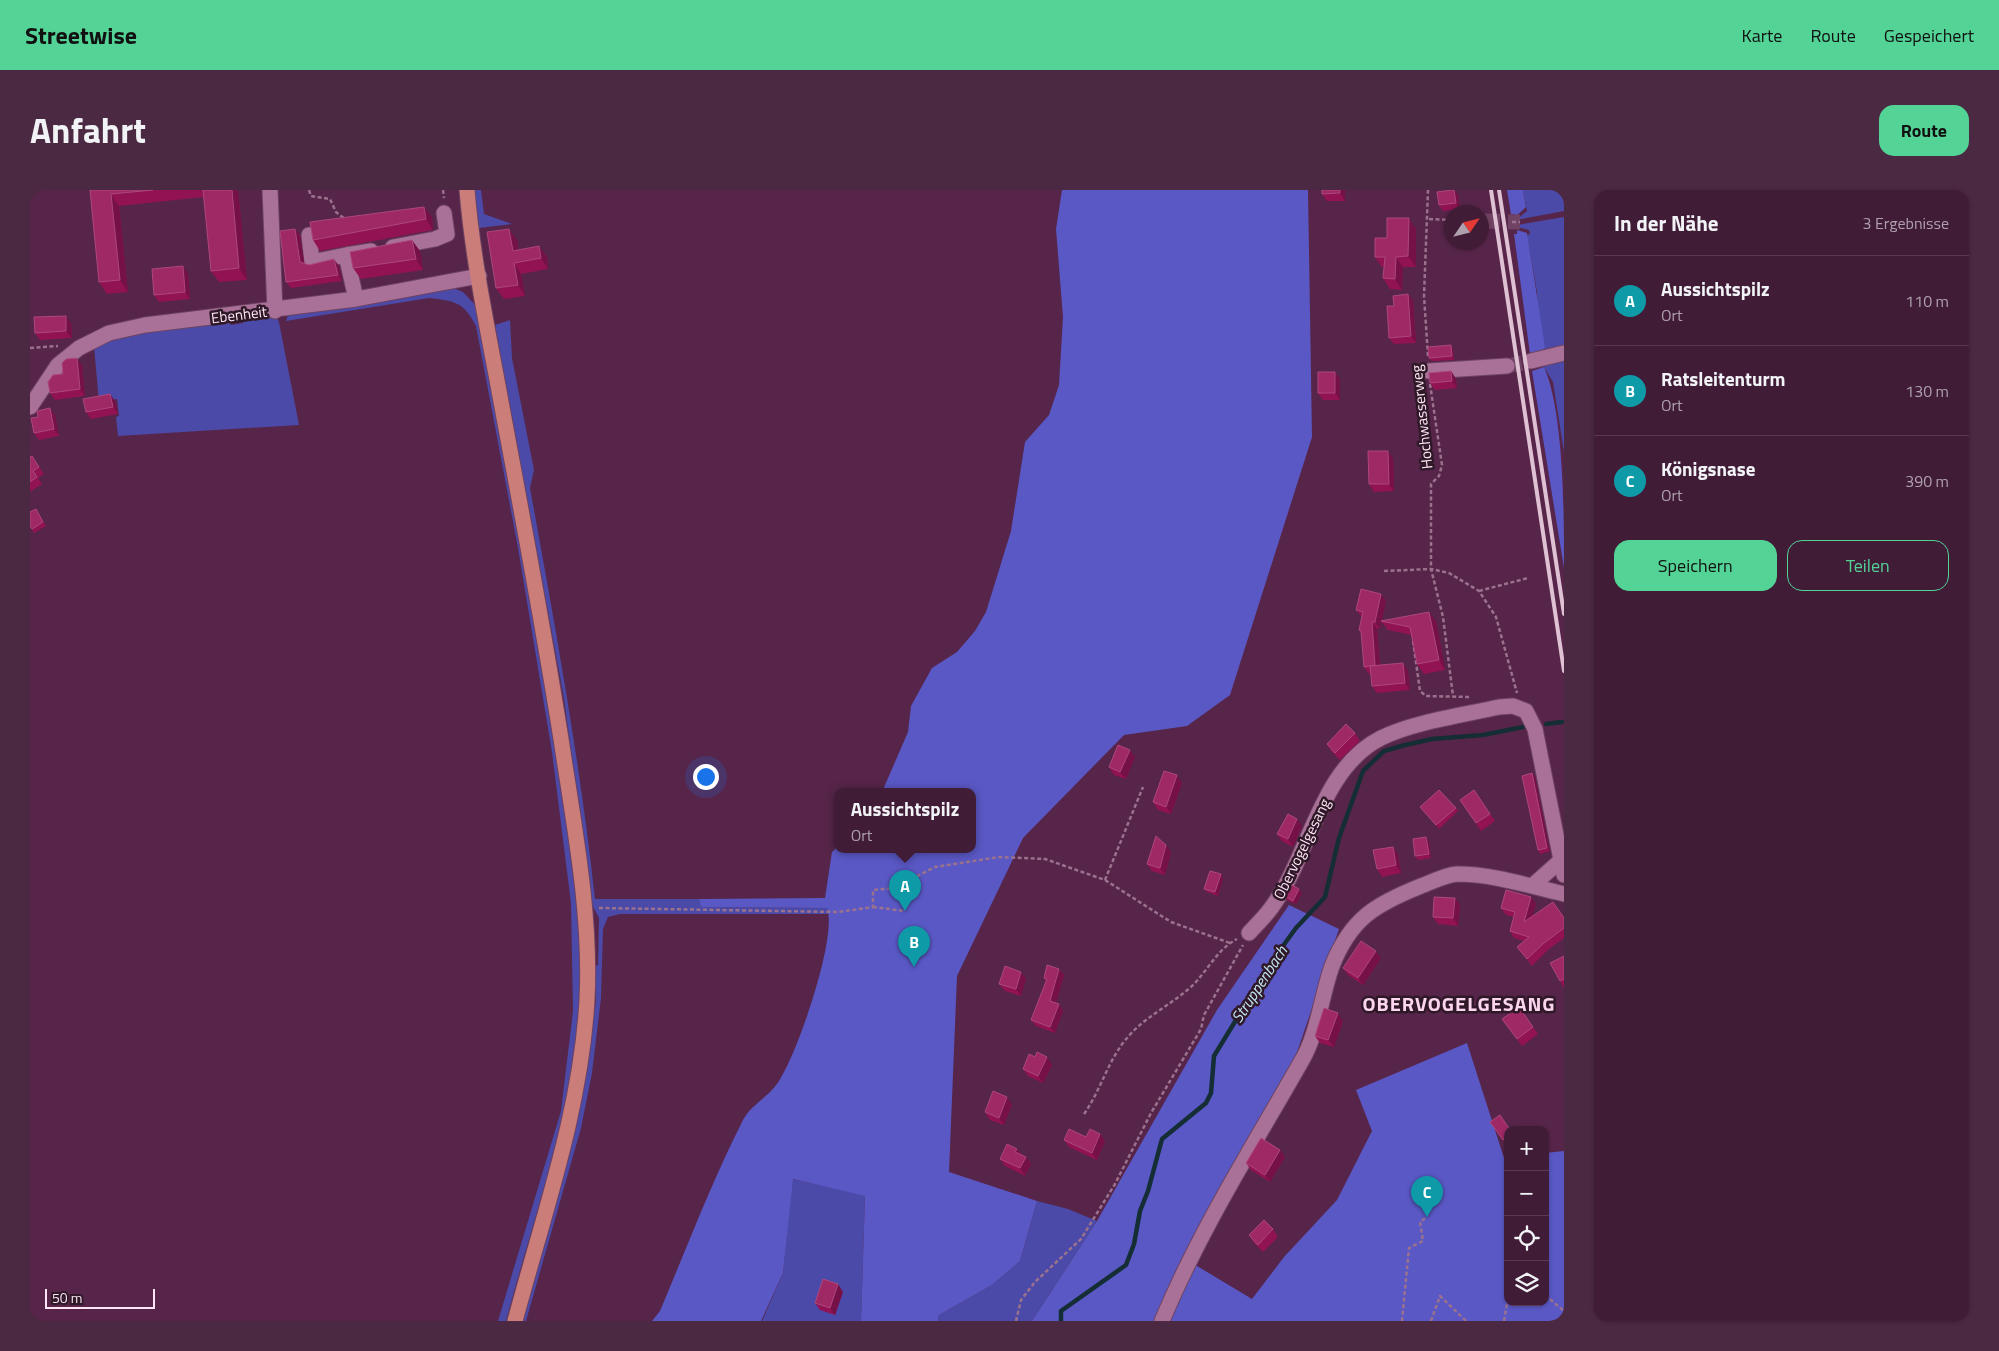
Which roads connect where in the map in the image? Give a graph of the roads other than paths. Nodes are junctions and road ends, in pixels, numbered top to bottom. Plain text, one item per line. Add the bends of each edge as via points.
1 (270, 190) edge
2 (467, 190) edge
3 (444, 208) road end
4 (309, 235) edge
5 (346, 255) junction
6 (479, 276) junction
7 (356, 299) junction
8 (275, 310) junction
9 (1564, 353) edge
10 (1531, 361) tunnel mouth
11 (1507, 366) tunnel mouth
12 (1429, 371) edge
13 (30, 407) edge
14 (1562, 868) edge
15 (1532, 886) junction
16 (1564, 894) edge
17 (1249, 933) road end
18 (515, 1321) edge
19 (1162, 1321) edge

1 - 8 street
2 - 6 main road
3 - 5 street via 447,234
4 - 5 street via 312,262
5 - 7 street
6 - 7 street, Ebenheit
6 - 18 main road via 555,698 573,814 587,949 587,998 580,1071
7 - 8 street, Ebenheit
8 - 13 street, Ebenheit via 109,333 79,348 58,366
9 - 10 street
11 - 12 street
14 - 15 street
14 - 17 street, Obervogelgesang via 1535,729 1526,711 1513,706 1499,707 1410,728 1382,737 1359,752 1330,792 1274,905
15 - 16 street
15 - 19 street via 1454,874 1370,910 1349,932 1333,965 1306,1054 1193,1251

